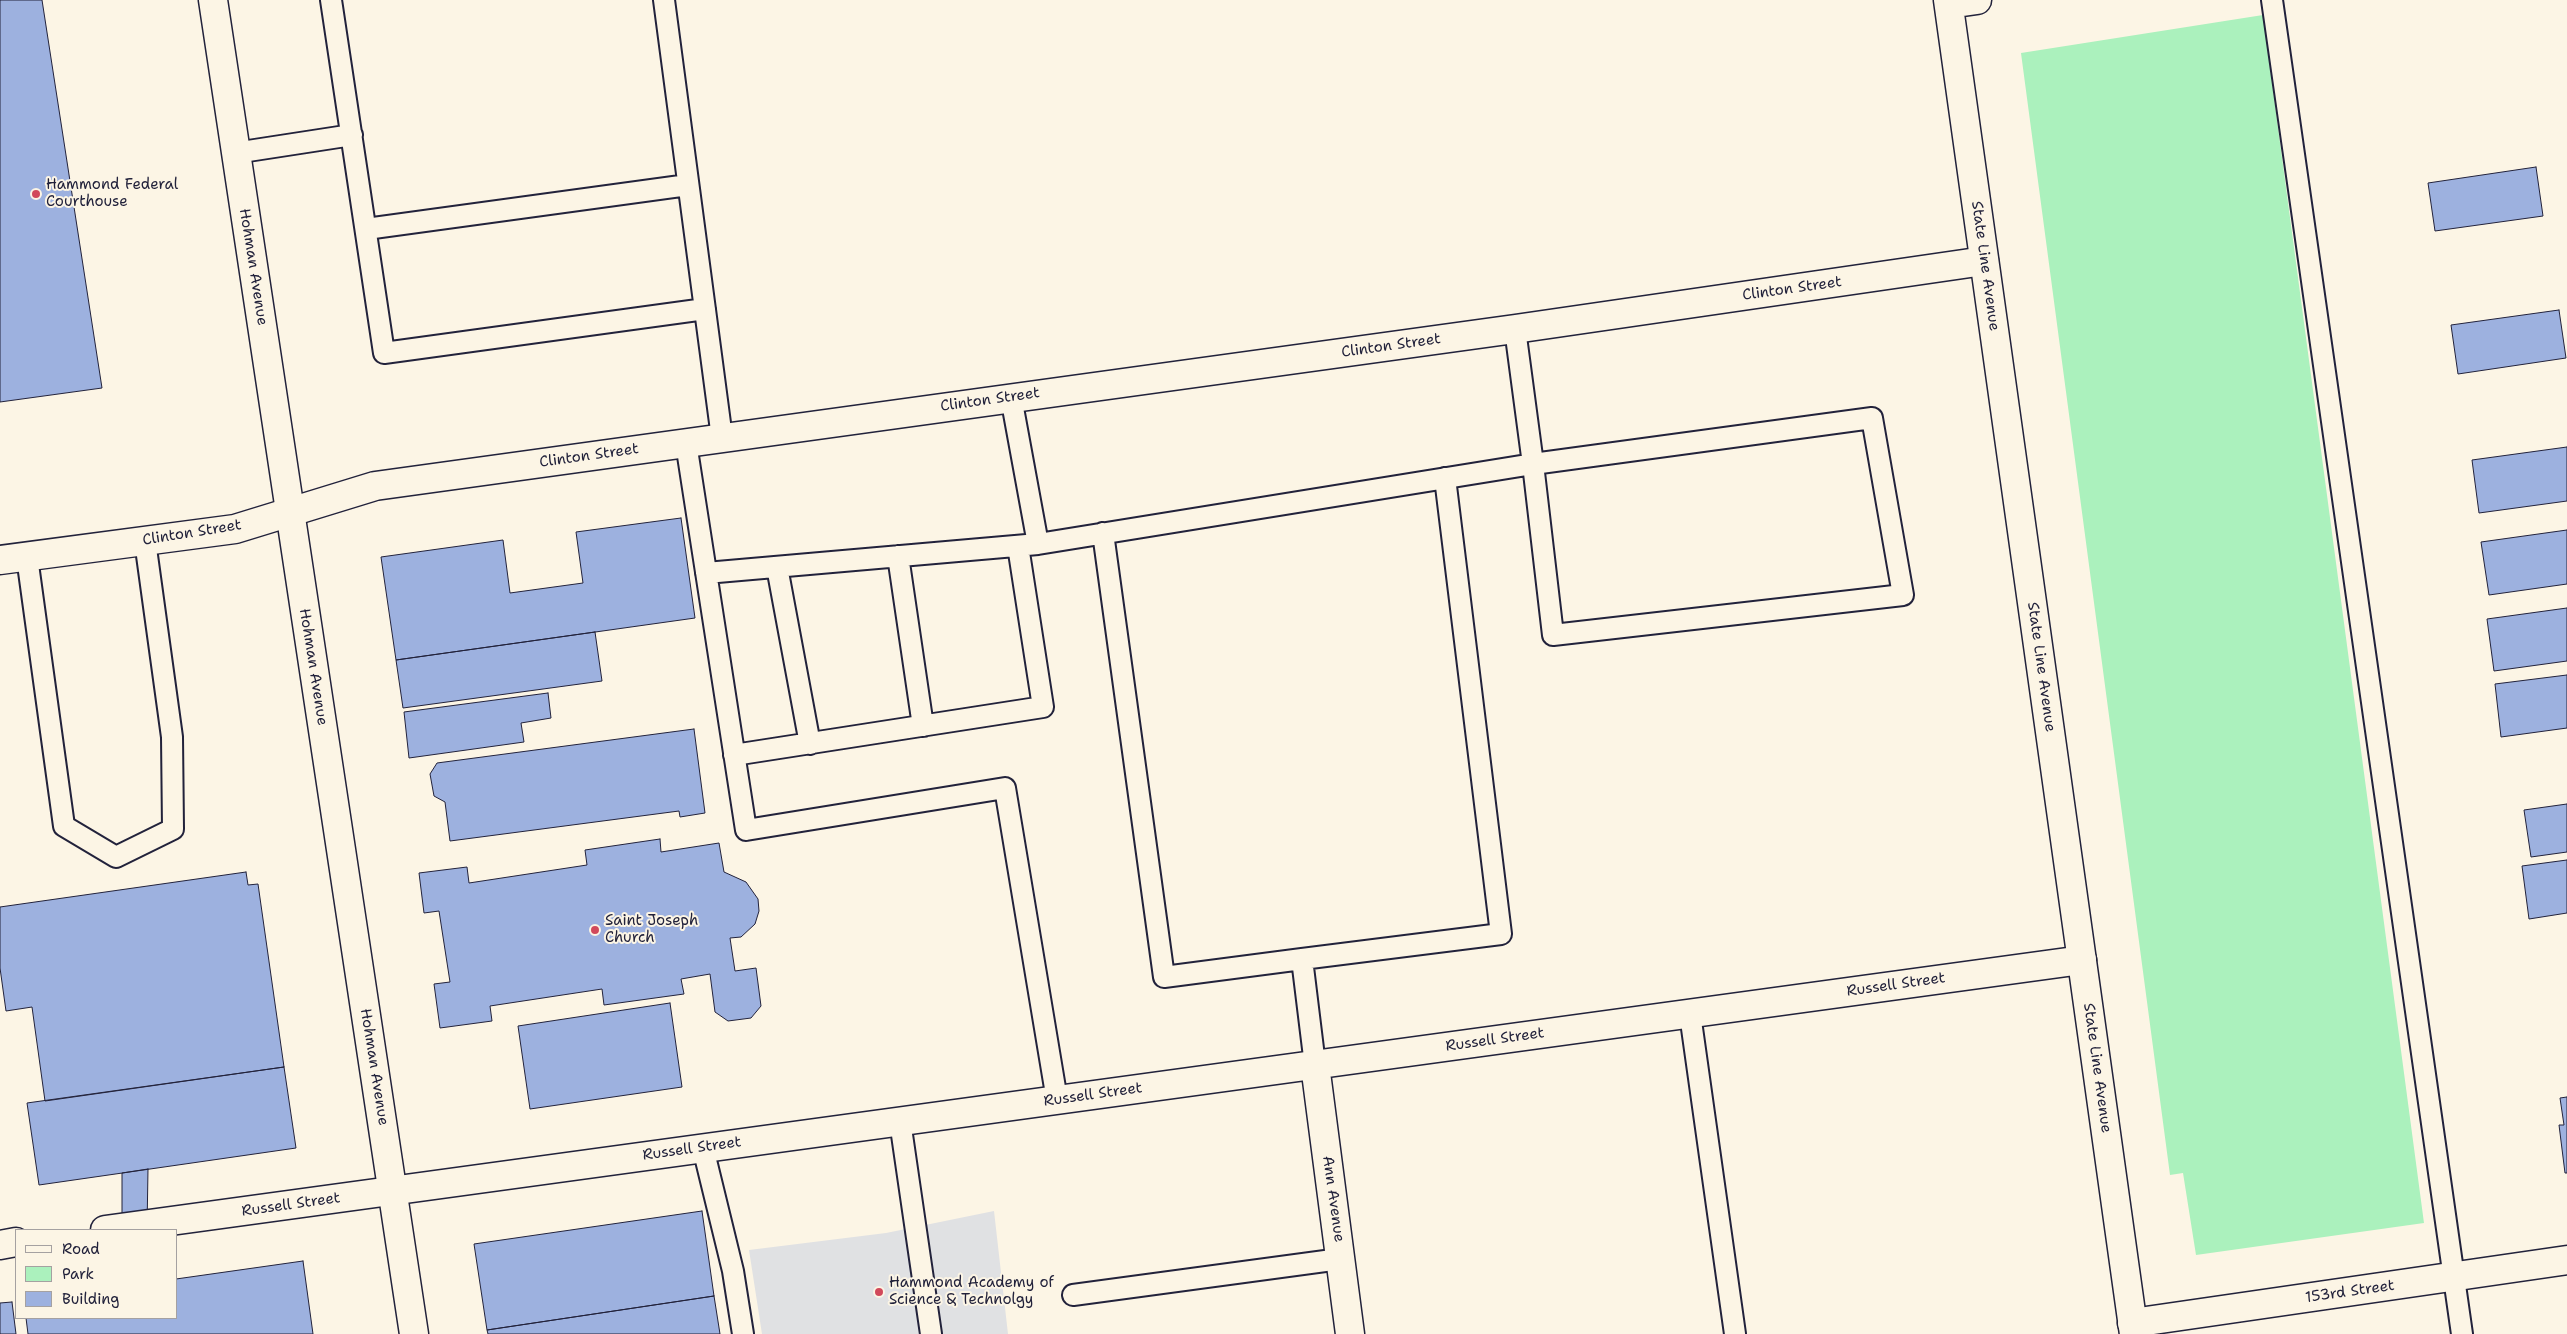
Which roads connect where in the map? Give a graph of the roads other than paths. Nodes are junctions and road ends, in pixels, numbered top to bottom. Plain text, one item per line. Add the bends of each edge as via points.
1 (212, 0) edge
2 (331, 0) edge
3 (664, 0) edge
4 (1977, 0) edge
5 (2272, 0) edge
6 (1948, 2) edge
7 (352, 135) junction
8 (236, 153) junction
9 (688, 185) junction
10 (366, 229) junction
11 (1984, 261) junction
12 (705, 309) junction
13 (1515, 330) junction
14 (1011, 397) junction
15 (722, 438) junction
16 (686, 443) junction
17 (1533, 464) junction
18 (1446, 478) junction
19 (290, 511) junction
20 (1103, 534) junction
21 (145, 541) junction
22 (1038, 544) junction
23 (1018, 546) junction
24 (898, 556) junction
25 (26, 557) junction
26 (0, 560) edge
27 (777, 567) junction
28 (706, 573) junction
29 (923, 726) junction
30 (810, 744) junction
31 (734, 755) junction
32 (1302, 959) junction
33 (2082, 960) junction
34 (1690, 1014) junction
35 (1315, 1065) junction
36 (1057, 1100) junction
37 (900, 1121) junction
38 (703, 1148) junction
39 (392, 1191) junction
40 (112, 1229) edge
41 (15, 1242) edge
42 (0, 1245) edge
43 (1340, 1259) junction
44 (2567, 1260) edge
45 (2454, 1277) junction
46 (1073, 1295) dead end
47 (2133, 1329) edge
48 (414, 1334) edge
49 (743, 1334) edge
50 (931, 1334) edge
51 (1350, 1334) edge
52 (1735, 1334) edge
53 (2462, 1334) edge

1 - 8 street, Hohman Avenue
2 - 7 lane
3 - 9 lane
4 - 6 street
5 - 45 lane
6 - 11 street, State Line Avenue
7 - 8 lane
7 - 10 lane
8 - 19 street, Hohman Avenue
9 - 10 lane
9 - 12 lane
10 - 12 lane via 384,353
11 - 13 street, Clinton Street
11 - 33 street, State Line Avenue
12 - 15 lane
13 - 14 street, Clinton Street
13 - 17 lane
14 - 15 street, Clinton Street
14 - 22 lane
15 - 16 street, Clinton Street
16 - 19 street, Clinton Street via 375,486
16 - 28 lane
17 - 17 lane via 1872,418 1903,595 1552,635
17 - 18 lane
18 - 20 lane
18 - 32 lane via 1501,934
19 - 21 street, Clinton Street via 235,529
19 - 39 street, Hohman Avenue
20 - 22 lane
20 - 32 lane via 1164,977
21 - 25 street, Clinton Street
21 - 25 lane via 172,737 173,829 116,857 64,826
22 - 23 lane
23 - 24 lane
23 - 29 lane via 1043,707
24 - 27 lane
24 - 29 lane
25 - 26 street, Clinton Street
27 - 28 lane
27 - 30 lane
28 - 31 lane
29 - 30 lane
30 - 31 lane
31 - 36 lane via 746,830 1005,788
32 - 35 lane
33 - 34 street, Russell Street
33 - 47 street, State Line Avenue
34 - 35 street, Russell Street
34 - 52 lane
35 - 36 street, Russell Street
35 - 43 street, Ann Avenue
36 - 37 street, Russell Street
37 - 38 street, Russell Street
37 - 50 lane
38 - 39 street, Russell Street
38 - 49 lane via 733,1271
39 - 40 street, Russell Street
39 - 48 street, Hohman Avenue
41 - 42 street
43 - 46 lane
43 - 51 street, Ann Avenue
44 - 45 street, 153rd Street
45 - 47 street, 153rd Street
45 - 53 lane

